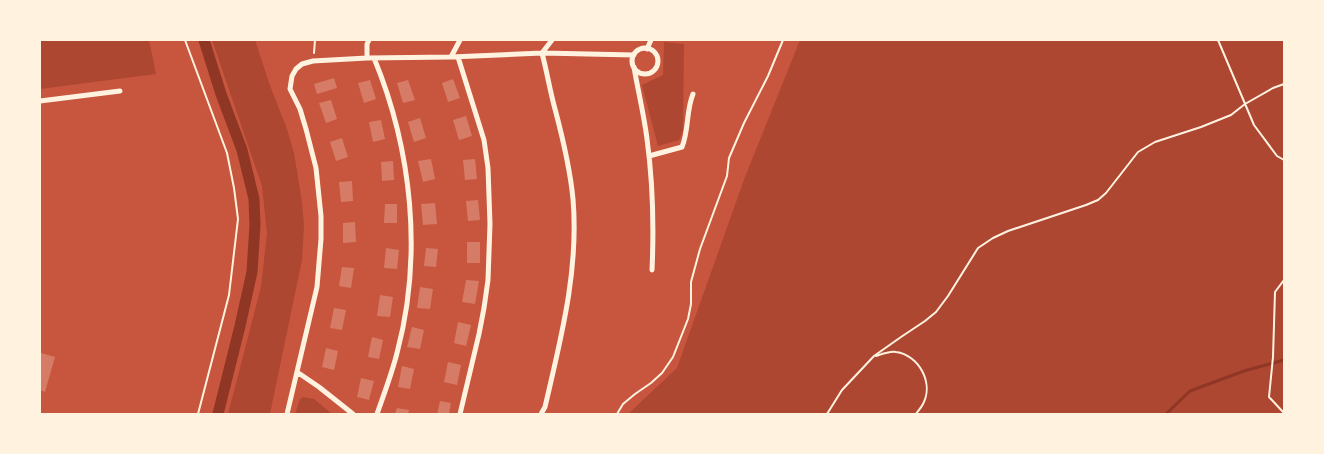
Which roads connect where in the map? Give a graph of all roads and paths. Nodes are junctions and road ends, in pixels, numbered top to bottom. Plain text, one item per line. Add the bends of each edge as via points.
1 (185, 40) edge
2 (315, 40) edge
3 (369, 40) edge
4 (460, 40) edge
5 (552, 40) edge
6 (651, 40) edge
7 (782, 40) edge
8 (1218, 40) edge
9 (648, 49) junction
10 (542, 54) junction
11 (634, 56) junction
12 (451, 57) junction
13 (458, 57) junction
14 (367, 58) junction
15 (374, 58) junction
16 (313, 61) junction
17 (634, 67) junction
18 (1284, 84) edge
19 (120, 91) dead end
20 (692, 94) dead end
21 (40, 101) edge
22 (1245, 104) junction
23 (649, 156) junction
24 (1284, 160) edge
25 (652, 270) dead end
26 (1284, 280) edge
27 (874, 356) junction
28 (297, 372) junction
29 (1284, 413) edge
30 (198, 414) edge
31 (287, 414) edge
32 (353, 414) edge
33 (378, 414) edge
34 (460, 414) edge
35 (541, 414) edge
36 (617, 414) edge
37 (827, 414) edge
38 (916, 414) edge

1 - 30 path via 226,153 238,219 229,295
2 - 16 path
3 - 14 street
4 - 12 street
5 - 10 street
6 - 9 street
7 - 36 path via 729,158 727,176 691,282 688,319 673,357 651,383 623,404
8 - 22 path
9 - 11 street via 640,50
9 - 17 street via 657,56 658,64 654,71 643,74
10 - 11 street
10 - 13 street
10 - 35 street via 566,148 574,226 568,304
11 - 17 street
12 - 13 street
12 - 15 street
13 - 34 street via 484,140 490,224 484,308
14 - 15 street
14 - 16 street
15 - 33 street via 401,148 411,241 403,325
16 - 28 street via 296,69 290,82 312,148 321,216 317,287
17 - 23 street
18 - 22 path
19 - 21 street
20 - 23 street via 682,147
22 - 24 path via 1254,126 1277,156
22 - 27 path via 1231,115 1155,142 1138,152 1098,200 992,238 978,248 936,312
23 - 25 street
26 - 29 path via 1275,292 1269,397
27 - 37 path via 842,390
27 - 38 path via 894,352 915,360 926,380 924,403
28 - 31 street
28 - 32 street

